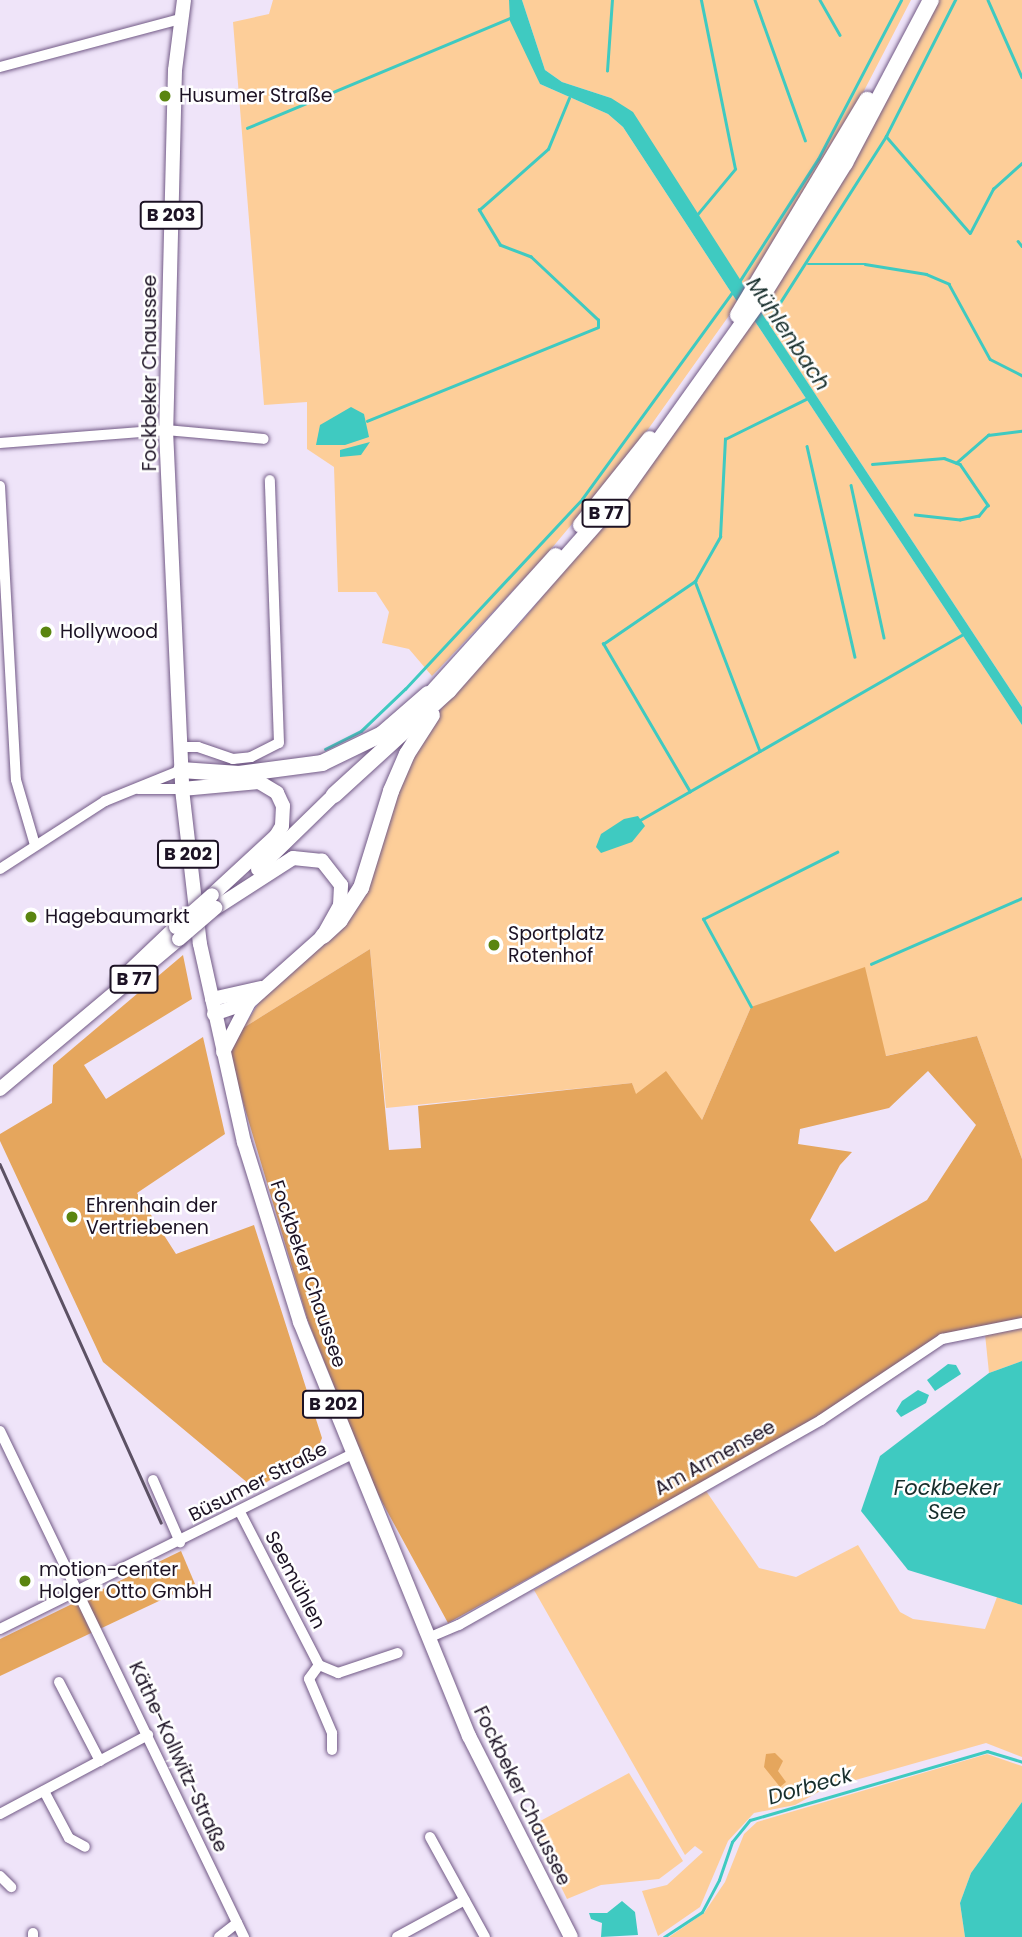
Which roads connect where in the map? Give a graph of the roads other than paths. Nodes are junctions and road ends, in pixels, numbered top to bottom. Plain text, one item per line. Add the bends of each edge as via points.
1 (184, 0) edge
2 (919, 0) edge
3 (931, 0) edge
4 (181, 19) junction
5 (0, 68) edge
6 (756, 295) junction
7 (166, 430) junction
8 (264, 439) dead end
9 (0, 443) edge
10 (270, 480) dead end
11 (0, 486) edge
12 (444, 687) junction
13 (180, 747) junction
14 (181, 770) junction
15 (138, 789) junction
16 (182, 789) junction
17 (334, 795) joint
18 (34, 845) junction
19 (0, 869) edge
20 (215, 903) junction
21 (323, 936) junction
22 (262, 988) junction
23 (249, 1002) junction
24 (213, 1007) junction
25 (223, 1052) junction
26 (0, 1089) edge
27 (1022, 1323) edge
28 (0, 1431) edge
29 (353, 1454) junction
30 (153, 1480) dead end
31 (240, 1512) junction
32 (180, 1542) junction
33 (80, 1592) junction
34 (0, 1629) edge
35 (428, 1638) junction
36 (398, 1653) dead end
37 (319, 1664) junction
38 (59, 1682) dead end
39 (148, 1735) junction
40 (332, 1750) dead end
41 (100, 1761) junction
42 (44, 1791) junction
43 (0, 1814) edge
44 (430, 1837) dead end
45 (85, 1847) dead end
46 (0, 1876) edge
47 (11, 1887) dead end
48 (465, 1900) junction
49 (237, 1923) junction
50 (219, 1937) edge
51 (244, 1937) edge
52 (397, 1937) edge
53 (485, 1937) edge
54 (571, 1937) edge

1 - 4 main road, Fockbeker Chaussee / B 203
2 - 6 highway, B 77
3 - 6 highway, B 77 via 845,163
4 - 5 street
4 - 7 main road, Fockbeker Chaussee / B 203 via 175,70
6 - 12 highway, B 77 via 619,497
7 - 8 street
7 - 9 street
7 - 13 main road, Fockbeker Chaussee / B 203
10 - 13 street via 279,743 233,760 198,747
11 - 18 street via 16,780
12 - 14 highway via 382,734 322,763 239,774
12 - 17 highway, B 77
12 - 21 highway via 407,754 353,902
13 - 14 main road, Fockbeker Chaussee / B 203
14 - 15 street
14 - 16 main road, Fockbeker Chaussee / B 202
15 - 16 street
15 - 18 street via 105,801
16 - 20 main road via 259,782 277,793 284,806 276,836
16 - 24 main road, Fockbeker Chaussee / B 202 via 196,918
17 - 20 main road, B 77
18 - 19 street
20 - 21 main road via 284,861 314,858 328,865 341,885 340,905
20 - 26 main road, B 77, bridge
21 - 22 main road
22 - 23 main road
22 - 24 main road
23 - 24 main road
23 - 25 main road
24 - 25 main road, Fockbeker Chaussee / B 202
25 - 29 main road, Fockbeker Chaussee / B 202 via 273,1239 300,1322
27 - 35 street, Am Armensee via 942,1339 821,1420 459,1625
28 - 33 street
29 - 31 street, Büsumer Straße
29 - 35 main road, Fockbeker Chaussee / B 202
30 - 32 street, Büsumer Straße
31 - 32 street, Büsumer Straße
31 - 37 street, Seemühlen
32 - 33 street, Büsumer Straße
33 - 34 street, Büsumer Straße
33 - 39 street, Käthe-Kollwitz-Straße
35 - 54 main road, Fockbeker Chaussee / B 202 via 469,1736
36 - 37 street via 338,1673
37 - 40 street via 309,1679 332,1733
38 - 41 street
39 - 41 street
39 - 49 street, Käthe-Kollwitz-Straße
41 - 42 street
42 - 43 street
42 - 45 street via 69,1838
44 - 48 street
46 - 47 street
48 - 52 street
48 - 53 street
49 - 50 street
49 - 51 street, Käthe-Kollwitz-Straße

